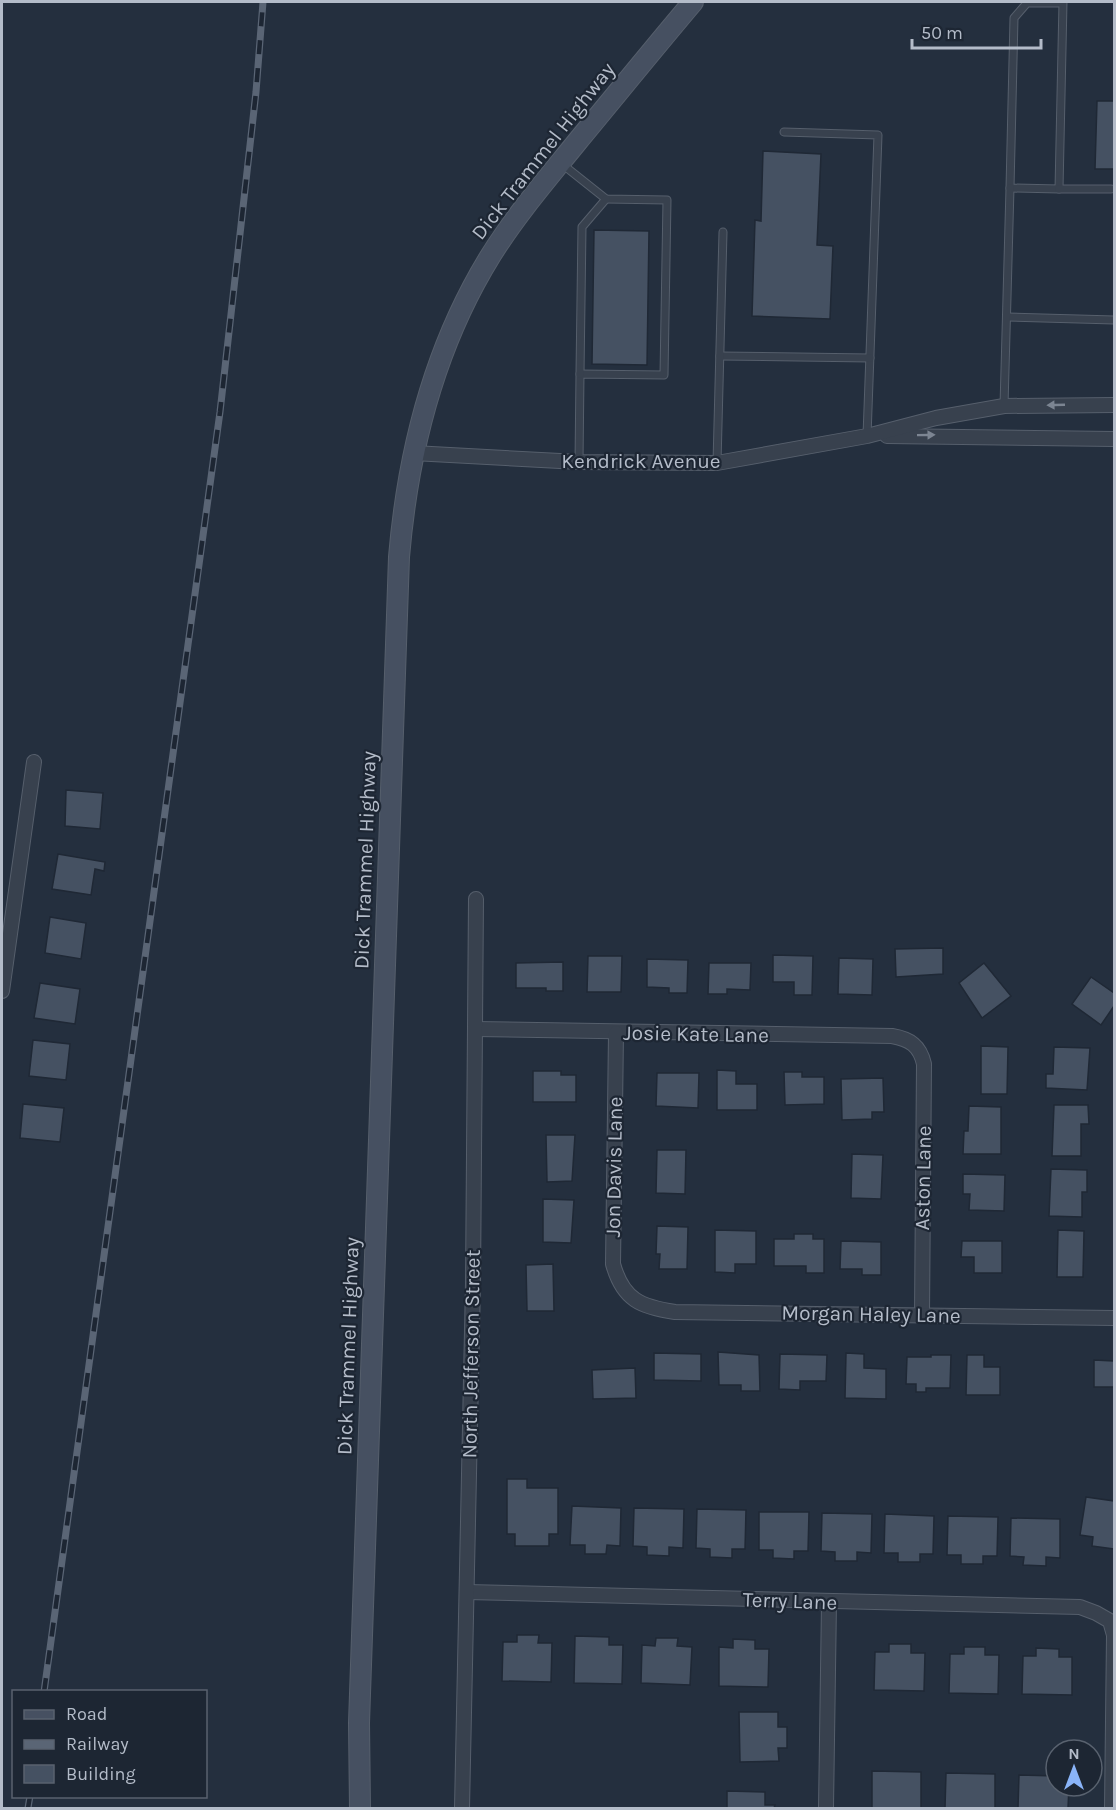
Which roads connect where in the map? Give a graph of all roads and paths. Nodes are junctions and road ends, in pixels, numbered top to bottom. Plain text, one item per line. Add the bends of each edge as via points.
1 (693, 2) edge
2 (1063, 2) edge
3 (784, 132) dead end
4 (560, 163) junction
5 (1010, 188) junction
6 (1059, 189) junction
7 (1111, 189) dead end
8 (606, 199) junction
9 (723, 232) dead end
10 (1006, 317) junction
11 (1114, 320) edge
12 (720, 356) junction
13 (870, 358) junction
14 (580, 374) junction
15 (1114, 405) edge
16 (1004, 406) junction
17 (867, 436) junction
18 (1114, 439) edge
19 (413, 453) junction
20 (579, 462) junction
21 (717, 463) junction
22 (34, 762) dead end
23 (476, 899) dead end
24 (2, 991) edge
25 (475, 1029) junction
26 (616, 1033) junction
27 (914, 1044) joint
28 (630, 1297) joint
29 (922, 1314) junction
30 (1114, 1318) edge
31 (467, 1592) junction
32 (829, 1602) junction
33 (360, 1809) edge
34 (462, 1809) edge
35 (826, 1809) edge
36 (1112, 1809) edge

1 - 4 main road, Dick Trammel Highway
2 - 5 lane via 1027,3 1014,18
2 - 6 lane
3 - 13 lane via 878,135
4 - 8 lane
4 - 19 main road, Dick Trammel Highway via 491,255 460,312 435,372
5 - 6 lane
5 - 10 lane
6 - 7 lane
8 - 14 lane via 582,227
8 - 14 lane via 667,200 664,375
9 - 12 lane
10 - 11 lane
10 - 16 lane
12 - 13 lane
12 - 21 lane
13 - 17 lane
14 - 20 lane
15 -> 16 street, Kendrick Avenue
16 - 17 street, Kendrick Avenue
17 -> 18 street, Kendrick Avenue
17 - 21 street, Kendrick Avenue
19 - 20 street, Kendrick Avenue
19 - 33 main road, Dick Trammel Highway via 399,557 358,1723
20 - 21 street, Kendrick Avenue
22 - 24 street
23 - 25 street, North Jefferson Street
25 - 26 street, Josie Kate Lane
25 - 31 street, North Jefferson Street
26 - 27 street, Josie Kate Lane via 892,1036
26 - 28 street, Jon Davis Lane via 613,1264 618,1282
27 - 29 street, Aston Lane via 924,1064
28 - 29 street, Morgan Haley Lane via 650,1308 675,1312
29 - 30 street, Morgan Haley Lane
31 - 32 street, Terry Lane
31 - 34 street, North Jefferson Street
32 - 35 street
32 - 36 street, Terry Lane via 1080,1607 1110,1622 1114,1649

